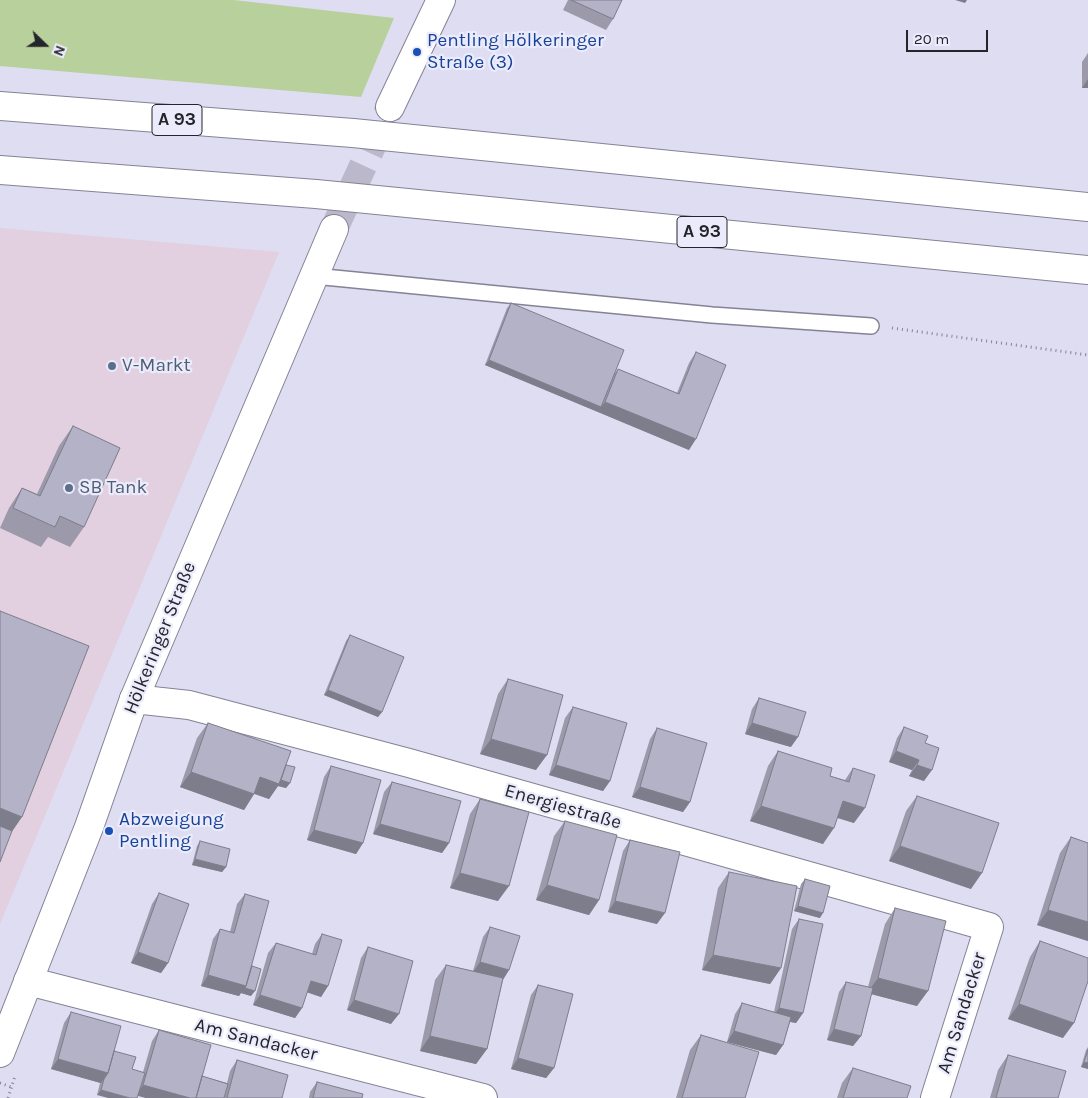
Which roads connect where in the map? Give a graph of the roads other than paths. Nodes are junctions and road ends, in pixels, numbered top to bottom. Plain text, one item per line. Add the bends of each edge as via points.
1 (441, 0) edge
2 (0, 106) edge
3 (390, 107) tunnel mouth
4 (0, 170) edge
5 (1088, 207) edge
6 (334, 229) tunnel mouth
7 (1088, 270) edge
8 (314, 276) junction
9 (871, 326) road end
10 (134, 698) junction
11 (988, 927) joint
12 (28, 982) junction
13 (0, 1053) edge
14 (483, 1098) edge
15 (935, 1098) edge

1 - 3 main road
2 - 5 main road, A 93 via 353,133
4 - 7 main road, A 93 via 316,194
6 - 8 main road, Hölkeringer Straße
8 - 9 lane via 712,315
8 - 10 main road, Hölkeringer Straße
10 - 11 main road, Energiestraße via 189,706 409,763
10 - 12 main road, Hölkeringer Straße via 89,827
11 - 15 main road, Am Sandacker
12 - 13 main road, Hölkeringer Straße
12 - 14 main road, Am Sandacker

